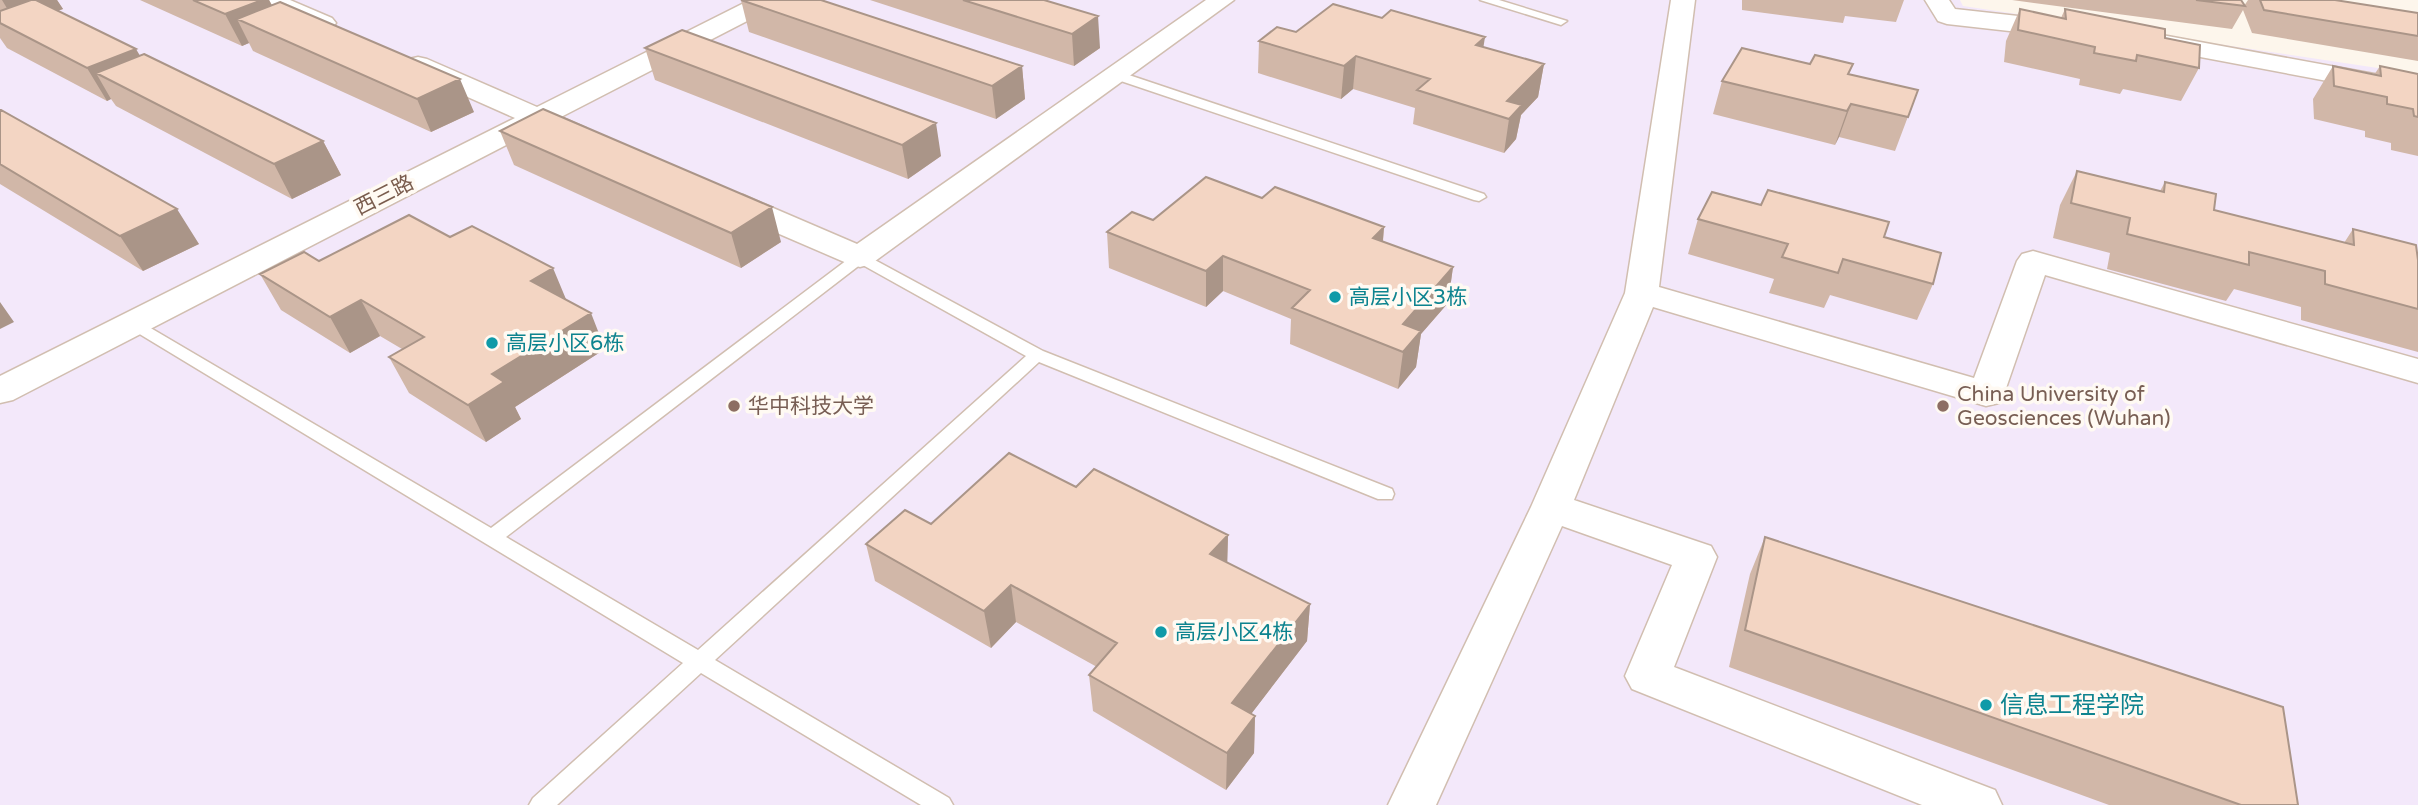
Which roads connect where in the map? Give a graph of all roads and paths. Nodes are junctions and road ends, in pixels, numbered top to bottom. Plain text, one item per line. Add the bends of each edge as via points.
1 (269, 0) edge
2 (769, 0) edge
3 (1222, 0) edge
4 (1486, 0) edge
5 (1683, 0) edge
6 (1937, 0) edge
7 (1561, 20) dead end
8 (345, 33) edge
9 (2091, 33) edge
10 (2130, 38) edge
11 (397, 56) edge
12 (1116, 75) junction
13 (2418, 90) edge
14 (537, 117) junction
15 (599, 144) edge
16 (711, 192) edge
17 (1479, 197) dead end
18 (860, 257) junction
19 (1642, 293) junction
20 (131, 324) junction
21 (1037, 355) junction
22 (2418, 371) edge
23 (0, 391) edge
24 (1385, 494) dead end
25 (1550, 507) junction
26 (494, 537) junction
27 (698, 660) junction
28 (1416, 804) edge
29 (541, 805) edge
30 (941, 805) edge
31 (1978, 805) edge

1 - 8 street
2 - 14 street, 西三路
3 - 12 street
4 - 7 lane
5 - 19 street
6 - 9 street via 1947,16
10 - 13 street
11 - 14 street
12 - 17 lane
12 - 18 street
14 - 15 street
14 - 20 street, 西三路
16 - 18 street
18 - 21 lane
18 - 26 lane
19 - 22 street via 1986,394 2033,261
19 - 25 street
20 - 23 street, 西三路
20 - 26 lane
21 - 24 lane
21 - 27 lane
25 - 28 street
25 - 31 street via 1696,557 1647,676
26 - 27 lane
27 - 29 lane
27 - 30 lane

